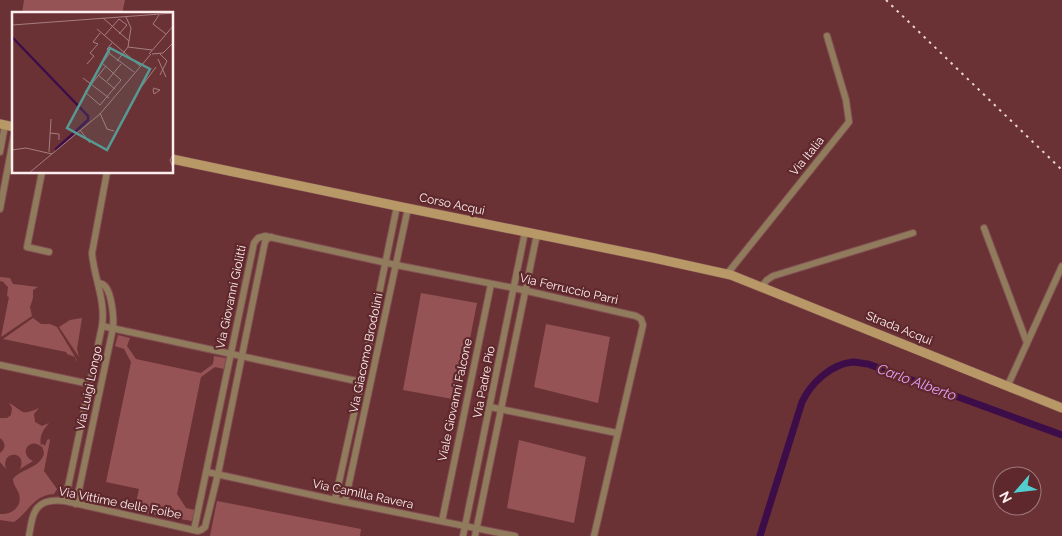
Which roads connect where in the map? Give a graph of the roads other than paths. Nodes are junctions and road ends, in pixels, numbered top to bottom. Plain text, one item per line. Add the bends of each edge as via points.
1 (827, 36) dead end
2 (6, 125) edge
3 (12, 146) edge
4 (0, 152) edge
5 (174, 159) edge
6 (42, 174) edge
7 (108, 174) edge
8 (397, 206) junction
9 (408, 208) junction
10 (0, 209) edge
11 (984, 228) dead end
12 (525, 232) junction
13 (913, 233) dead end
14 (537, 234) junction
15 (272, 237) junction
16 (49, 252) dead end
17 (386, 262) junction
18 (396, 265) junction
19 (1062, 266) edge
20 (726, 274) junction
21 (98, 283) junction
22 (491, 284) junction
23 (761, 287) junction
24 (514, 288) junction
25 (525, 290) junction
26 (102, 326) junction
27 (113, 328) junction
28 (1027, 343) junction
29 (231, 353) junction
30 (242, 356) junction
31 (0, 365) edge
32 (362, 382) junction
33 (90, 384) junction
34 (1008, 386) junction
35 (490, 407) junction
36 (1062, 408) edge
37 (500, 409) junction
38 (617, 433) junction
39 (207, 472) junction
40 (218, 474) junction
41 (336, 500) junction
42 (65, 502) junction
43 (345, 502) junction
44 (76, 504) junction
45 (442, 521) junction
46 (465, 526) junction
47 (476, 528) junction
48 (197, 532) edge
49 (29, 536) edge
50 (463, 536) edge
51 (475, 536) edge
52 (515, 536) edge
53 (594, 536) edge

1 - 20 street, Via Italia via 846,100 849,122
2 - 4 street
3 - 10 street
5 - 8 street, Corso Acqui
6 - 16 street via 27,247
7 - 21 street, Via Luigi Longo via 92,254
8 - 9 street, Corso Acqui
8 - 17 street, Via Giacomo Brodolini
9 - 12 street, Corso Acqui
9 - 18 street, Via Giacomo Brodolini
11 - 28 street
12 - 14 street, Corso Acqui
12 - 24 street, Via Padre Pio
13 - 23 street via 776,275
14 - 20 street, Corso Acqui
14 - 25 street, Via Padre Pio
15 - 17 street, Via Ferruccio Parri
15 - 29 street, Via Giovanni Giolitti via 255,240
15 - 30 street, Via Giovanni Giolitti via 265,242
17 - 18 street, Via Ferruccio Parri
17 - 32 street, Via Giacomo Brodolini
18 - 22 street, Via Ferruccio Parri
18 - 43 street, Via Giacomo Brodolini
19 - 28 street
20 - 23 street, Strada Acqui
21 - 26 street, Via Luigi Longo via 103,307
21 - 27 street, Via Luigi Longo via 102,283 109,293
22 - 24 street, Via Ferruccio Parri
22 - 45 street, Viale Giovanni Falcone
23 - 34 street, Strada Acqui
24 - 25 street, Via Ferruccio Parri
24 - 35 street, Via Padre Pio
25 - 37 street, Via Padre Pio
25 - 38 street, Via Ferruccio Parri via 641,319 643,325
26 - 27 street
26 - 33 street, Via Luigi Longo
27 - 29 street
27 - 44 street, Via Luigi Longo
28 - 34 street
29 - 30 street
29 - 39 street, Via Giovanni Giolitti
30 - 32 street
30 - 40 street, Via Giovanni Giolitti
31 - 33 street
32 - 41 street, Via Giacomo Brodolini
33 - 42 street, Via Luigi Longo
34 - 36 street, Strada Acqui
35 - 37 street
35 - 46 street, Via Padre Pio
37 - 38 street
37 - 47 street, Via Padre Pio
38 - 53 street, Via Ferruccio Parri
39 - 40 street, Via Camilla Ravera
39 - 48 street, Via Giovanni Giolitti
40 - 41 street, Via Camilla Ravera
40 - 48 street, Via Giovanni Giolitti via 206,525
41 - 43 street, Via Camilla Ravera
42 - 44 street, Via Vittime delle Foibe
42 - 49 street, Via Vittime delle Foibe via 49,501 36,509
43 - 45 street, Via Camilla Ravera
44 - 48 street, Via Vittime delle Foibe
45 - 46 street, Via Camilla Ravera
46 - 47 street, Via Camilla Ravera
46 - 50 street, Via Padre Pio
47 - 51 street, Via Padre Pio
47 - 52 street, Via Camilla Ravera

